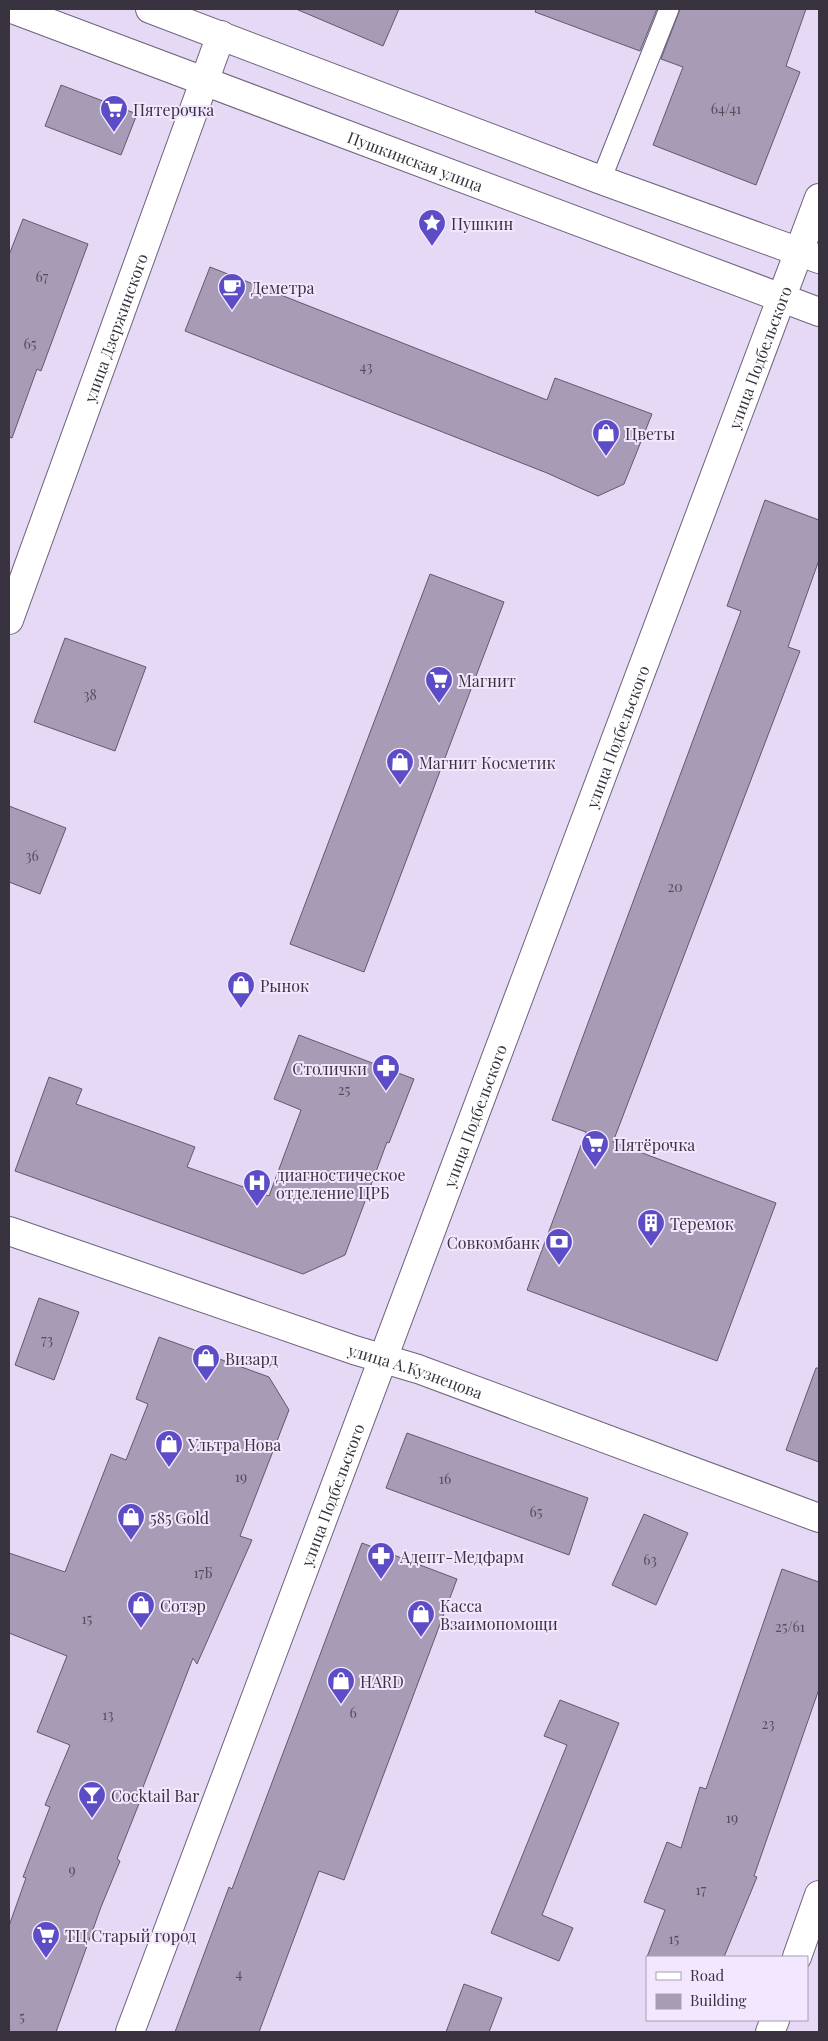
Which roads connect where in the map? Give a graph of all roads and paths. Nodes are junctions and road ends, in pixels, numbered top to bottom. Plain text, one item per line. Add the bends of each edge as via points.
1 (12, 9) edge
2 (150, 9) edge
3 (669, 9) edge
4 (221, 35) junction
5 (204, 81) junction
6 (601, 180) junction
7 (819, 198) edge
8 (809, 255) edge
9 (781, 298) junction
10 (819, 312) edge
11 (9, 620) edge
12 (9, 1230) edge
13 (385, 1359) junction
14 (819, 1518) edge
15 (819, 1895) edge
16 (797, 1956) edge
17 (130, 2032) edge

1 - 5 main road, Пушкинская улица
2 - 4 main road
3 - 6 lane
4 - 5 main road, улица Дзержинского
4 - 6 main road
5 - 9 main road, Пушкинская улица
5 - 11 main road, улица Дзержинского
6 - 8 main road
7 - 8 main road, улица Подбельского
8 - 9 main road, улица Подбельского
9 - 10 main road, Пушкинская улица
9 - 13 main road, улица Подбельского
12 - 13 main road, улица А.Кузнецова
13 - 14 main road, улица А.Кузнецова
13 - 17 main road, улица Подбельского
15 - 16 main road

